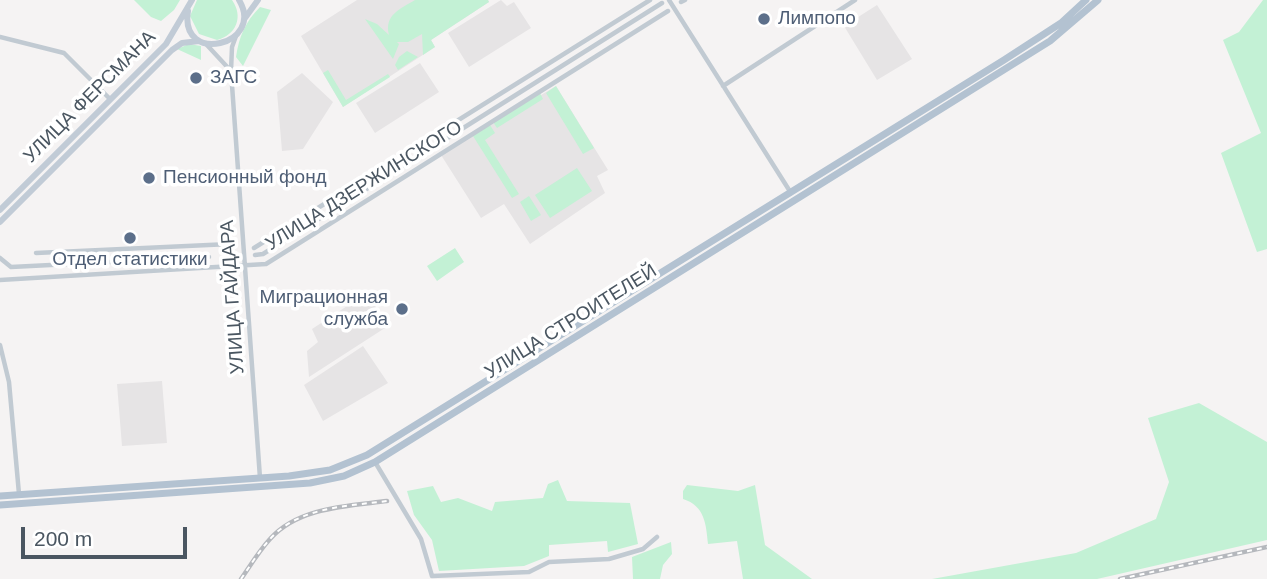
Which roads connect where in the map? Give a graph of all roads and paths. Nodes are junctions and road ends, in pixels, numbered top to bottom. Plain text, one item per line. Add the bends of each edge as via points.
1 (239, 0) edge
2 (258, 0) edge
3 (650, 0) edge
4 (669, 0) edge
5 (855, 0) edge
6 (1086, 0) edge
7 (1098, 0) edge
8 (192, 1) edge
9 (662, 3) dead end
10 (668, 11) dead end
11 (240, 27) junction
12 (0, 37) edge
13 (202, 42) junction
14 (231, 71) junction
15 (723, 86) junction
16 (110, 99) junction
17 (117, 105) junction
18 (86, 124) junction
19 (92, 130) junction
20 (901, 130) junction
21 (791, 193) junction
22 (796, 201) junction
23 (0, 210) edge
24 (0, 222) edge
25 (230, 244) dead end
26 (254, 248) dead end
27 (36, 253) dead end
28 (255, 255) dead end
29 (209, 257) dead end
30 (0, 258) edge
31 (245, 265) junction
32 (0, 280) edge
33 (586, 319) junction
34 (591, 328) junction
35 (0, 345) edge
36 (458, 399) junction
37 (463, 407) junction
38 (375, 462) junction
39 (260, 478) junction
40 (156, 485) junction
41 (261, 488) junction
42 (156, 494) junction
43 (0, 496) edge
44 (19, 500) junction
45 (0, 505) edge
46 (657, 537) dead end

1 - 11 street via 243,8
2 - 11 street
3 - 26 street, УЛИЦА ДЗЕРЖИНСКОГО
4 - 15 street
5 - 15 street
6 - 20 main road, УЛИЦА СТРОИТЕЛЕЙ
7 - 20 main road, УЛИЦА СТРОИТЕЛЕЙ via 1050,41
8 - 13 street via 186,19
8 - 16 street, УЛИЦА ФЕРСМАНА via 166,44
9 - 28 street, УЛИЦА ДЗЕРЖИНСКОГО
10 - 31 street, УЛИЦА ДЗЕРЖИНСКОГО via 266,264
11 - 13 street, УЛИЦА ФЕРСМАНА via 225,44
11 - 14 street, УЛИЦА ГАЙДАРА via 232,47
12 - 16 street via 64,53
13 - 14 street
13 - 17 street, УЛИЦА ФЕРСМАНА via 182,43 172,50
14 - 31 street, УЛИЦА ГАЙДАРА
15 - 21 street
16 - 17 street
16 - 18 street, УЛИЦА ФЕРСМАНА
17 - 19 street, УЛИЦА ФЕРСМАНА
18 - 19 street
18 - 23 street, УЛИЦА ФЕРСМАНА
19 - 24 street, УЛИЦА ФЕРСМАНА
20 - 21 main road, УЛИЦА СТРОИТЕЛЕЙ
20 - 22 main road, УЛИЦА СТРОИТЕЛЕЙ
21 - 22 main road
21 - 33 main road, УЛИЦА СТРОИТЕЛЕЙ
22 - 34 main road, УЛИЦА СТРОИТЕЛЕЙ
25 - 27 street
29 - 30 street via 11,267
31 - 32 street, УЛИЦА ДЗЕРЖИНСКОГО
31 - 39 street, УЛИЦА ГАЙДАРА
33 - 34 main road
33 - 36 main road, УЛИЦА СТРОИТЕЛЕЙ
34 - 37 main road, УЛИЦА СТРОИТЕЛЕЙ
35 - 44 street via 9,382
36 - 37 main road
36 - 39 main road, УЛИЦА СТРОИТЕЛЕЙ via 342,466
37 - 38 main road, УЛИЦА СТРОИТЕЛЕЙ
38 - 41 main road, УЛИЦА СТРОИТЕЛЕЙ via 327,481
38 - 46 street via 421,539 432,576 529,572 549,562 609,559 643,549
39 - 40 main road, УЛИЦА СТРОИТЕЛЕЙ
39 - 41 main road
40 - 42 main road
40 - 44 main road, УЛИЦА СТРОИТЕЛЕЙ
41 - 42 main road, УЛИЦА СТРОИТЕЛЕЙ
42 - 44 main road, УЛИЦА СТРОИТЕЛЕЙ
43 - 44 main road, УЛИЦА СТРОИТЕЛЕЙ
44 - 45 main road, УЛИЦА СТРОИТЕЛЕЙ

